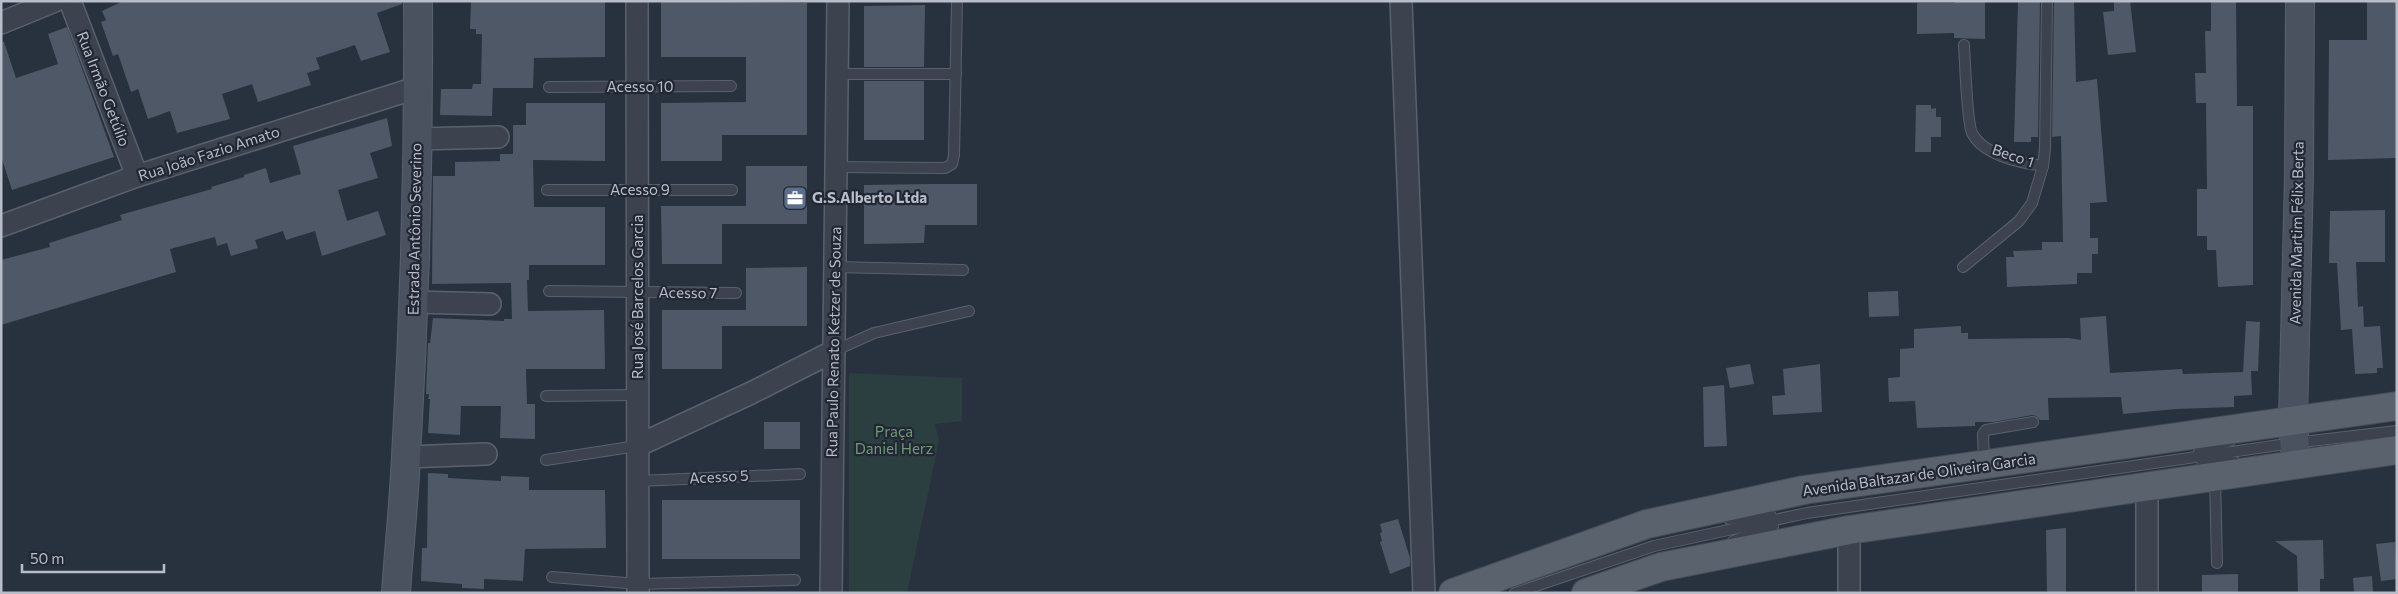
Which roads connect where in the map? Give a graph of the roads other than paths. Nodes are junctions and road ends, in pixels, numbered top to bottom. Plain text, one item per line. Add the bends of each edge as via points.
1 (55, 1) edge
2 (70, 1) edge
3 (418, 1) edge
4 (637, 1) edge
5 (838, 1) edge
6 (957, 1) edge
7 (1401, 1) edge
8 (2047, 1) edge
9 (2300, 1) edge
10 (1, 23) edge
11 (1964, 45) dead end
12 (837, 74) junction
13 (956, 74) junction
14 (731, 86) dead end
15 (418, 87) junction
16 (548, 87) dead end
17 (637, 87) junction
18 (498, 138) dead end
19 (417, 139) junction
20 (2043, 166) junction
21 (836, 167) junction
22 (137, 176) junction
23 (547, 190) dead end
24 (637, 190) junction
25 (732, 190) dead end
26 (1, 226) edge
27 (835, 267) junction
28 (1963, 267) dead end
29 (963, 270) dead end
30 (549, 291) dead end
31 (638, 292) junction
32 (736, 294) dead end
33 (414, 302) junction
34 (490, 304) dead end
35 (969, 311) dead end
36 (834, 351) junction
37 (638, 395) junction
38 (546, 396) dead end
39 (2397, 406) edge
40 (2033, 422) dead end
41 (2397, 431) edge
42 (2294, 442) junction
43 (637, 446) junction
44 (2397, 450) edge
45 (486, 454) dead end
46 (406, 457) junction
47 (546, 460) dead end
48 (2174, 460) junction
49 (1984, 466) junction
50 (800, 474) dead end
51 (2215, 476) junction
52 (638, 481) junction
53 (2147, 486) junction
54 (1807, 513) junction
55 (1647, 524) junction
56 (1849, 530) junction
57 (2217, 563) dead end
58 (1661, 567) junction
59 (552, 577) dead end
60 (795, 580) dead end
61 (638, 588) edge
62 (396, 593) edge
63 (831, 593) edge
64 (1424, 593) edge
65 (1453, 593) edge
66 (1515, 593) edge
67 (1586, 593) edge
68 (1849, 593) edge
69 (2147, 593) edge

1 - 10 street
2 - 22 street, Rua Irmão Getúlio
3 - 15 main road, Estrada Antônio Severino
4 - 17 street, Rua José Barcelos Garcia
5 - 12 street, Rua Paulo Renato Ketzer de Souza
6 - 13 lane
7 - 64 street
8 - 20 lane, Beco 1
9 - 42 main road, Avenida Martim Félix Berta
11 - 20 lane, Beco 1 via 1971,132 1980,144 1993,151
12 - 13 lane
12 - 21 street, Rua Paulo Renato Ketzer de Souza
13 - 21 lane via 952,164 945,168
14 - 17 lane, Acesso 10
15 - 19 main road, Estrada Antônio Severino
15 - 22 street, Rua João Fazio Amato
16 - 17 lane, Acesso 10
17 - 24 street, Rua José Barcelos Garcia
18 - 19 street
19 - 33 main road, Estrada Antônio Severino
20 - 28 lane via 2032,203 2019,221
21 - 27 street, Rua Paulo Renato Ketzer de Souza
22 - 26 street, Rua João Fazio Amato
23 - 24 lane, Acesso 9
24 - 25 lane, Acesso 9
24 - 31 street, Rua José Barcelos Garcia
27 - 29 lane
27 - 36 street, Rua Paulo Renato Ketzer de Souza
30 - 31 lane, Acesso 7
31 - 32 lane, Acesso 7
31 - 37 street, Rua José Barcelos Garcia
33 - 34 street
33 - 46 main road, Estrada Antônio Severino
35 - 36 lane via 874,333
36 - 43 street
36 - 63 street, Rua Paulo Renato Ketzer de Souza
37 - 38 lane
37 - 43 street, Rua José Barcelos Garcia
39 - 42 main road, Avenida Baltazar de Oliveira Garcia
40 - 49 lane via 1986,430 1983,434
41 - 42 lane
42 - 44 main road, Avenida Baltazar de Oliveira Garcia
42 - 48 lane
42 - 48 lane
42 - 48 lane
42 - 49 main road, Avenida Baltazar de Oliveira Garcia
42 - 51 main road, Avenida Baltazar de Oliveira Garcia
43 - 47 lane
43 - 52 street, Rua José Barcelos Garcia
45 - 46 street
46 - 62 main road, Estrada Antônio Severino
48 - 54 lane
49 - 55 main road, Avenida Baltazar de Oliveira Garcia via 1804,490
50 - 52 lane, Acesso 5
51 - 53 main road, Avenida Baltazar de Oliveira Garcia
51 - 57 lane
52 - 61 street, Rua José Barcelos Garcia
53 - 56 main road, Avenida Baltazar de Oliveira Garcia
53 - 69 street
54 - 55 lane
54 - 58 lane
54 - 66 lane via 1654,546
55 - 65 main road, Avenida Baltazar de Oliveira Garcia
56 - 58 main road, Avenida Baltazar de Oliveira Garcia
56 - 68 street
58 - 67 main road, Avenida Baltazar de Oliveira Garcia
59 - 61 lane
60 - 61 lane

